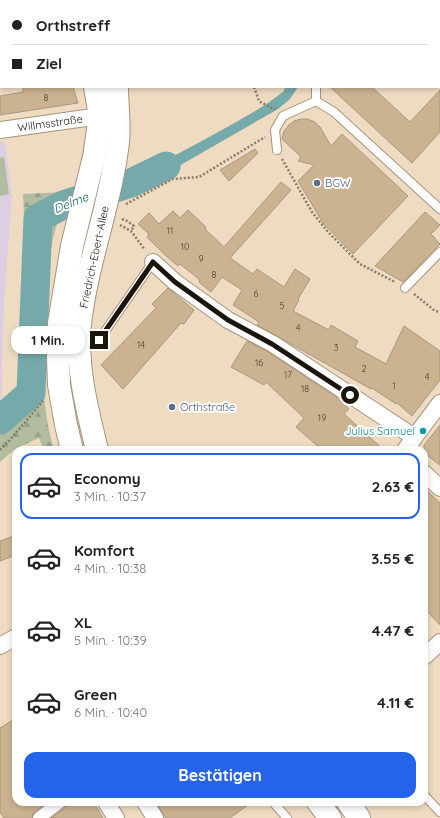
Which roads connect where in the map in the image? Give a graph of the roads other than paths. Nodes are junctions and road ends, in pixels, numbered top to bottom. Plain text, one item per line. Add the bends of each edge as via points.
1 (95, 88) edge
2 (117, 88) edge
3 (316, 88) edge
4 (316, 101) junction
5 (100, 116) junction
6 (0, 130) edge
7 (277, 150) road end
8 (440, 209) edge
9 (440, 252) edge
10 (153, 262) joint
11 (405, 288) road end
12 (99, 340) dead end
13 (440, 403) edge
14 (414, 437) junction
15 (71, 446) edge
16 (96, 446) edge
17 (408, 446) edge
18 (428, 477) edge
19 (440, 488) edge
20 (12, 639) edge
21 (440, 642) edge
22 (0, 646) edge
23 (428, 653) edge
24 (428, 799) edge
25 (55, 806) edge
26 (108, 806) edge
27 (148, 806) edge
28 (276, 806) edge
29 (321, 806) edge
30 (351, 806) edge
31 (440, 812) edge
32 (39, 818) edge
33 (116, 818) edge
34 (155, 818) edge
35 (287, 818) edge
36 (330, 818) edge
37 (359, 818) edge

1 - 5 main road, Friedrich-Ebert-Allee
2 - 16 main road, Friedrich-Ebert-Allee via 118,141 111,177 110,207 84,297 80,325 79,354 86,403
3 - 4 lane
4 - 7 lane via 283,116 275,130
4 - 8 lane via 334,112
5 - 6 street, Willmsstraße
5 - 15 main road, Friedrich-Ebert-Allee via 94,157 72,246 59,323 59,384
9 - 11 lane
10 - 12 lane
10 - 14 street via 175,282 228,320 272,344
13 - 14 street
14 - 17 street
18 - 19 street
20 - 22 street
21 - 23 street
24 - 31 lane
25 - 32 street
26 - 33 street
27 - 34 street
28 - 35 lane
29 - 36 main road
30 - 37 main road

